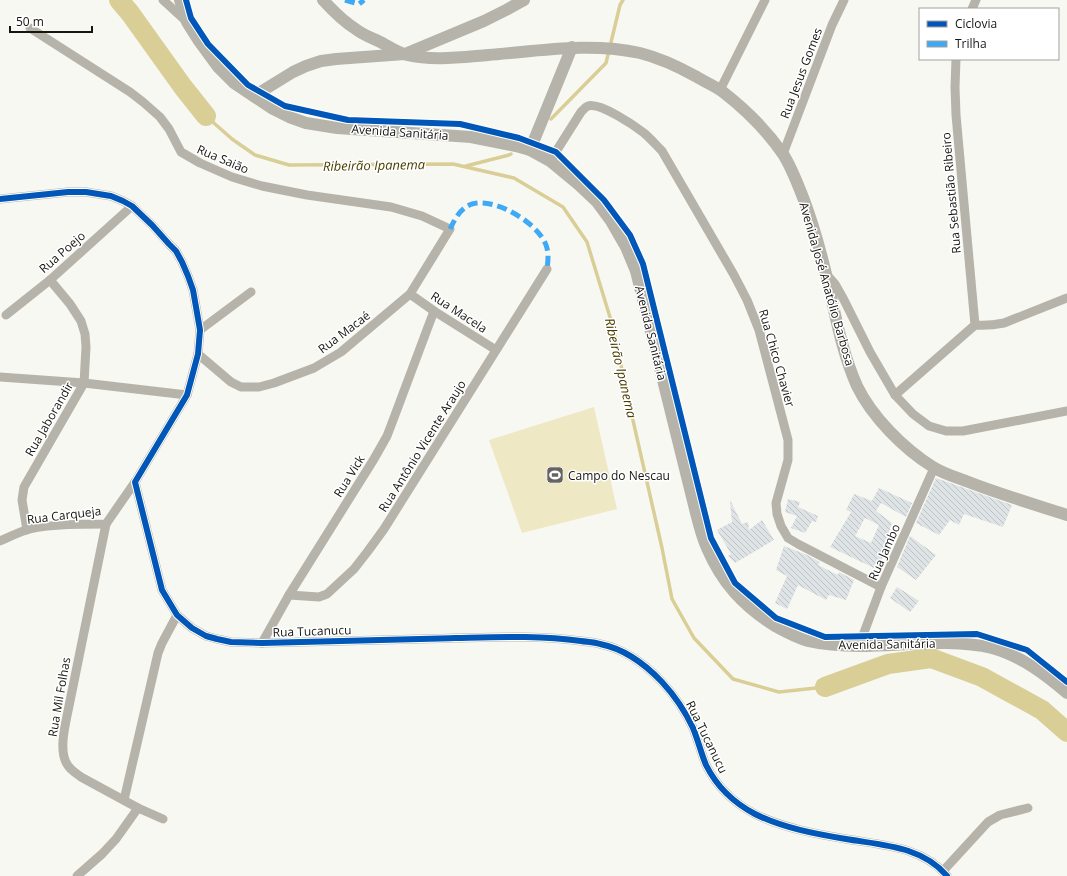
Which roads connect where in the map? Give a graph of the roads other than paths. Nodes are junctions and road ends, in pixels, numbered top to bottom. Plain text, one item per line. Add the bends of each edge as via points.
1 (163, 0) edge
2 (180, 0) edge
3 (322, 0) edge
4 (524, 0) edge
5 (765, 0) edge
6 (844, 0) edge
7 (187, 22) junction
8 (30, 28) dead end
9 (572, 48) junction
10 (405, 54) junction
11 (956, 60) edge
12 (720, 90) junction
13 (254, 96) junction
14 (530, 150) junction
15 (783, 154) junction
16 (550, 161) junction
17 (0, 199) edge
18 (132, 206) junction
19 (450, 229) joint
20 (546, 269) dead end
21 (826, 274) junction
22 (50, 280) junction
23 (251, 292) dead end
24 (410, 294) junction
25 (1067, 298) edge
26 (434, 311) junction
27 (6, 315) dead end
28 (975, 325) junction
29 (200, 330) junction
30 (496, 350) junction
31 (198, 354) junction
32 (0, 377) edge
33 (84, 383) junction
34 (187, 395) junction
35 (895, 395) junction
36 (1067, 410) edge
37 (934, 468) junction
38 (135, 482) junction
39 (1067, 515) edge
40 (106, 524) junction
41 (27, 530) junction
42 (0, 541) edge
43 (881, 587) junction
44 (289, 594) junction
45 (177, 615) junction
46 (262, 643) junction
47 (859, 646) junction
48 (1067, 693) edge
49 (124, 800) junction
50 (138, 808) junction
51 (1028, 808) dead end
52 (163, 818) dead end
53 (945, 874) edge
54 (77, 876) edge

1 - 7 street
2 - 7 street, Avenida Sanitária
3 - 10 street via 360,32
4 - 10 street via 484,21
5 - 12 street
6 - 15 street, Rua Jesus Gomes
7 - 13 street, Avenida Sanitária via 218,67 234,83
8 - 19 street, Rua Saião via 143,102 163,120 181,152 200,163 262,186 391,207 422,216
9 - 10 street via 449,58
9 - 12 street, Avenida José Anatólio Barbosa via 601,48 642,54 671,64
9 - 14 street
10 - 13 street via 321,61 293,72
11 - 28 street, Rua Sebastião Ribeiro via 956,115
12 - 15 street, Avenida José Anatólio Barbosa via 752,117
13 - 14 street, Avenida Sanitária via 289,117 306,123 337,128 471,136
14 - 16 street, Avenida Sanitária
15 - 21 street, Avenida José Anatólio Barbosa via 812,221
16 - 43 street, Rua Chico Chavier via 585,108 593,106 620,118 644,133 662,151 747,300 759,330 788,440 788,460 776,503 781,526 788,538
16 - 47 street, Avenida Sanitária via 597,202 612,221 626,247 640,286 696,513 706,547 721,575 742,602 785,631 808,641
17 - 18 street via 86,192 111,196
18 - 22 street, Rua Poejo
18 - 29 street via 176,251 193,290
19 - 24 street, Rua Macaé
20 - 30 street, Rua Antônio Vicente Araujo
21 - 35 street via 843,298
21 - 37 street, Avenida José Anatólio Barbosa via 844,350 858,388 883,424 903,445
22 - 27 street, Rua Poejo
22 - 33 street, Rua Jaborandir via 81,321 86,347
23 - 29 street
24 - 26 street, Rua Macela
24 - 31 street, Rua Macaé via 338,355 314,368 274,383 241,387 231,382
25 - 28 street via 1004,323
26 - 30 street, Rua Macela
26 - 44 street, Rua Vick via 387,436
28 - 35 street
29 - 31 street
30 - 44 street, Rua Antônio Vicente Araujo via 384,529 354,569 323,596
31 - 34 street
32 - 33 street
33 - 34 street
33 - 41 street, Rua Jaborandir via 24,487 22,500
34 - 38 street
35 - 36 street via 929,426 946,431 963,431
37 - 39 street, Avenida José Anatólio Barbosa via 1021,501
37 - 43 street, Rua Jambo
38 - 40 street, Rua Carqueja
38 - 45 street, Rua Tucanucu via 162,590
40 - 41 street, Rua Carqueja
40 - 49 street, Rua Mil Folhas via 69,706 63,754 72,771
41 - 42 street, Rua Carqueja
43 - 47 street, Rua Jambo
44 - 46 street, Rua Vick
45 - 46 street, Rua Tucanucu via 192,628 217,640
45 - 49 street via 158,653
46 - 53 street, Rua Tucanucu via 518,637 569,639 600,644 621,651 636,659 669,689 682,706 706,765 725,793 739,805 757,815 796,829 916,853
47 - 48 street, Avenida Sanitária via 963,644 986,647 1030,664
49 - 50 street, Rua Mil Folhas
50 - 52 street, Rua Mil Folhas
50 - 54 street via 116,839
51 - 53 street via 1000,815 988,822

